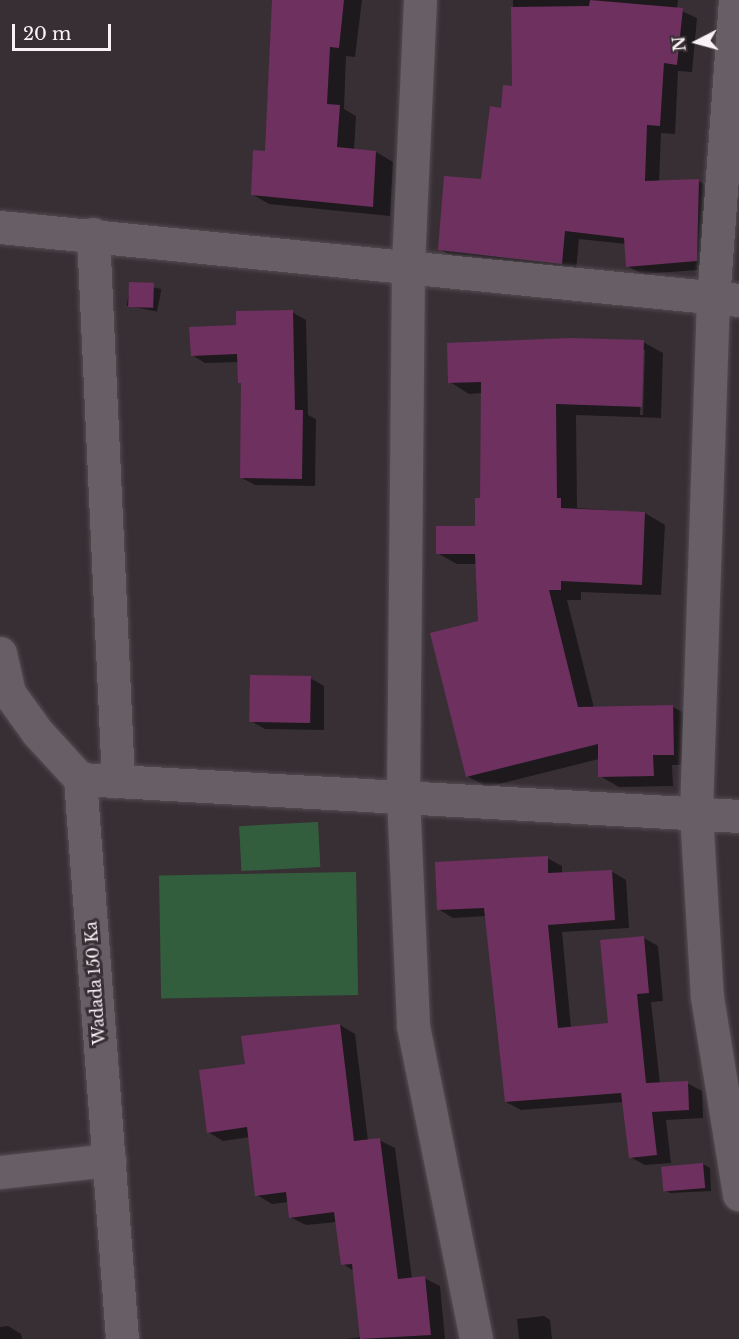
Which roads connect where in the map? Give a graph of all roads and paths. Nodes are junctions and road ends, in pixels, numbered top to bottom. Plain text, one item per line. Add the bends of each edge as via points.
1 (420, 0) edge
2 (735, 0) edge
3 (0, 227) edge
4 (93, 234) junction
5 (408, 266) junction
6 (726, 299) edge
7 (0, 654) edge
8 (5, 693) edge
9 (80, 779) junction
10 (118, 781) junction
11 (403, 795) junction
12 (696, 813) junction
13 (739, 816) edge
14 (109, 1160) junction
15 (0, 1172) edge
16 (739, 1194) edge
17 (122, 1339) edge
18 (476, 1339) edge

1 - 5 street
2 - 6 street
3 - 4 street
4 - 5 street via 230,251
4 - 10 street
5 - 6 street
5 - 11 street
6 - 12 street
7 - 8 street
8 - 9 street
9 - 10 street
9 - 14 street, Wadada 150 Ka
10 - 11 street
11 - 12 street
11 - 18 street via 413,1026
12 - 13 street
12 - 16 street via 707,997
14 - 15 street
14 - 17 street, Wadada 150 Ka

